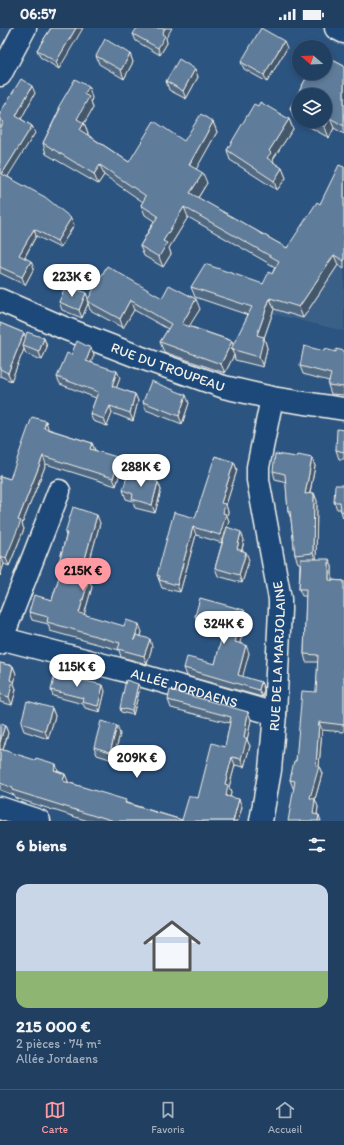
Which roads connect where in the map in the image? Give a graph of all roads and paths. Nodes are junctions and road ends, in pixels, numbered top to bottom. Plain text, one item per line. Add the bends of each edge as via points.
1 (25, 28) edge
2 (336, 28) edge
3 (344, 32) edge
4 (0, 76) edge
5 (0, 300) edge
6 (272, 398) junction
7 (344, 409) edge
8 (59, 491) dead end
9 (1, 639) edge
10 (274, 714) junction
11 (0, 808) edge
12 (40, 821) edge
13 (261, 821) edge

1 - 4 street
2 - 3 street
5 - 6 street, RUE DU TROUPEAU via 139,357 224,387
6 - 7 street, RUE DU TROUPEAU
6 - 10 street, RUE DE LA MARJOLAINE via 258,467 258,480 280,598
8 - 9 street, ALLÉE JORDAENS
9 - 10 street, ALLÉE JORDAENS via 119,669
10 - 13 street, RUE DE LA MARJOLAINE via 270,770
11 - 12 street

